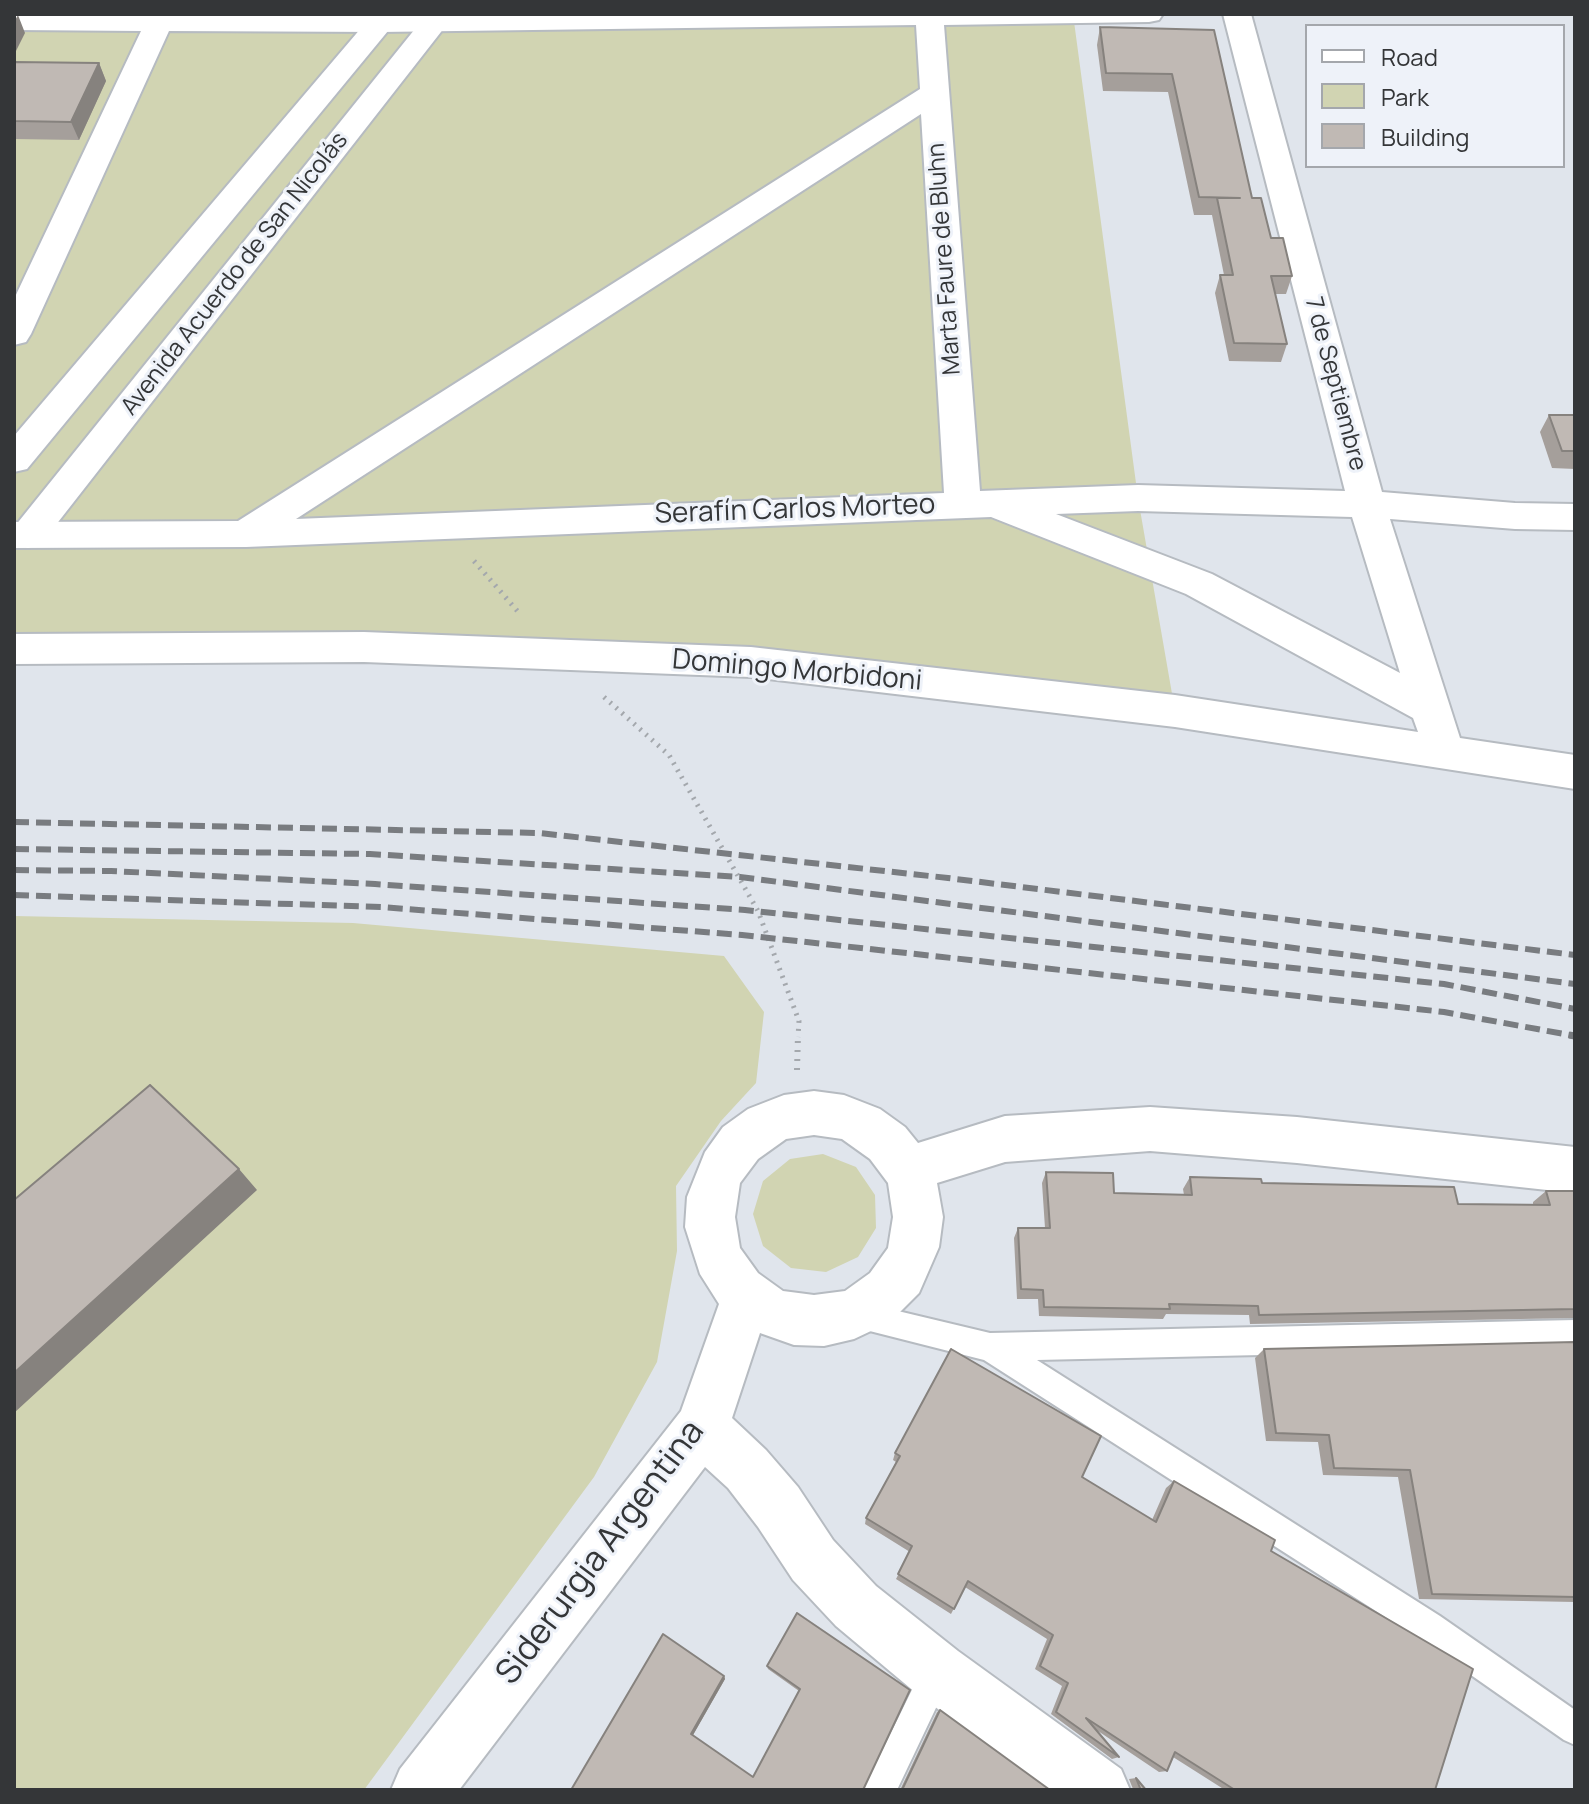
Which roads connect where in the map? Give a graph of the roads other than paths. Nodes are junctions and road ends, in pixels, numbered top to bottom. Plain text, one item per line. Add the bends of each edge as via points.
1 (1149, 14) edge
2 (1237, 14) edge
3 (929, 16) edge
4 (161, 18) edge
5 (437, 18) edge
6 (384, 19) edge
7 (14, 22) edge
8 (934, 93) junction
9 (14, 334) edge
10 (14, 460) edge
11 (975, 503) junction
12 (1367, 504) junction
13 (1575, 517) edge
14 (246, 534) junction
15 (21, 535) edge
16 (14, 649) edge
17 (1430, 708) junction
18 (1444, 751) junction
19 (1575, 772) edge
20 (909, 1169) junction
21 (1575, 1170) edge
22 (747, 1297) junction
23 (850, 1314) junction
24 (1575, 1334) edge
25 (990, 1347) junction
26 (702, 1427) junction
27 (937, 1672) junction
28 (1575, 1729) edge
29 (421, 1790) edge
30 (880, 1790) edge
31 (1100, 1790) edge

1 - 3 street
2 - 12 street, 7 de Septiembre
3 - 5 street
3 - 8 street, Marta Faure de Bluhn
4 - 6 street
4 - 7 street
4 - 9 street
5 - 6 street
5 - 15 street, Avenida Acuerdo de San Nicolás
6 - 10 street, Avenida Acuerdo de San Nicolás
8 - 11 street, Marta Faure de Bluhn
8 - 14 street
11 - 12 street, Serafín Carlos Morteo via 1138,498
11 - 14 street, Serafín Carlos Morteo
11 - 17 street via 1199,584
12 - 13 street, Serafín Carlos Morteo
12 - 17 street, 7 de Septiembre
14 - 15 street, Serafín Carlos Morteo
16 - 18 street, Domingo Morbidoni via 364,647 751,662 1175,711
17 - 18 street, 7 de Septiembre
18 - 19 street, Domingo Morbidoni
20 - 21 street via 1005,1139 1150,1129
20 - 22 street via 888,1144 857,1125 827,1117 795,1115 742,1140 723,1162 711,1189 707,1218 726,1274
20 - 23 street via 919,1192 919,1242 894,1286
22 - 23 street via 796,1318
22 - 26 street, Siderurgia Argentina
23 - 25 lane
24 - 25 lane
25 - 28 lane via 1429,1627
26 - 27 street via 747,1469 813,1560 856,1606
26 - 29 street, Siderurgia Argentina
27 - 30 lane
27 - 31 street

